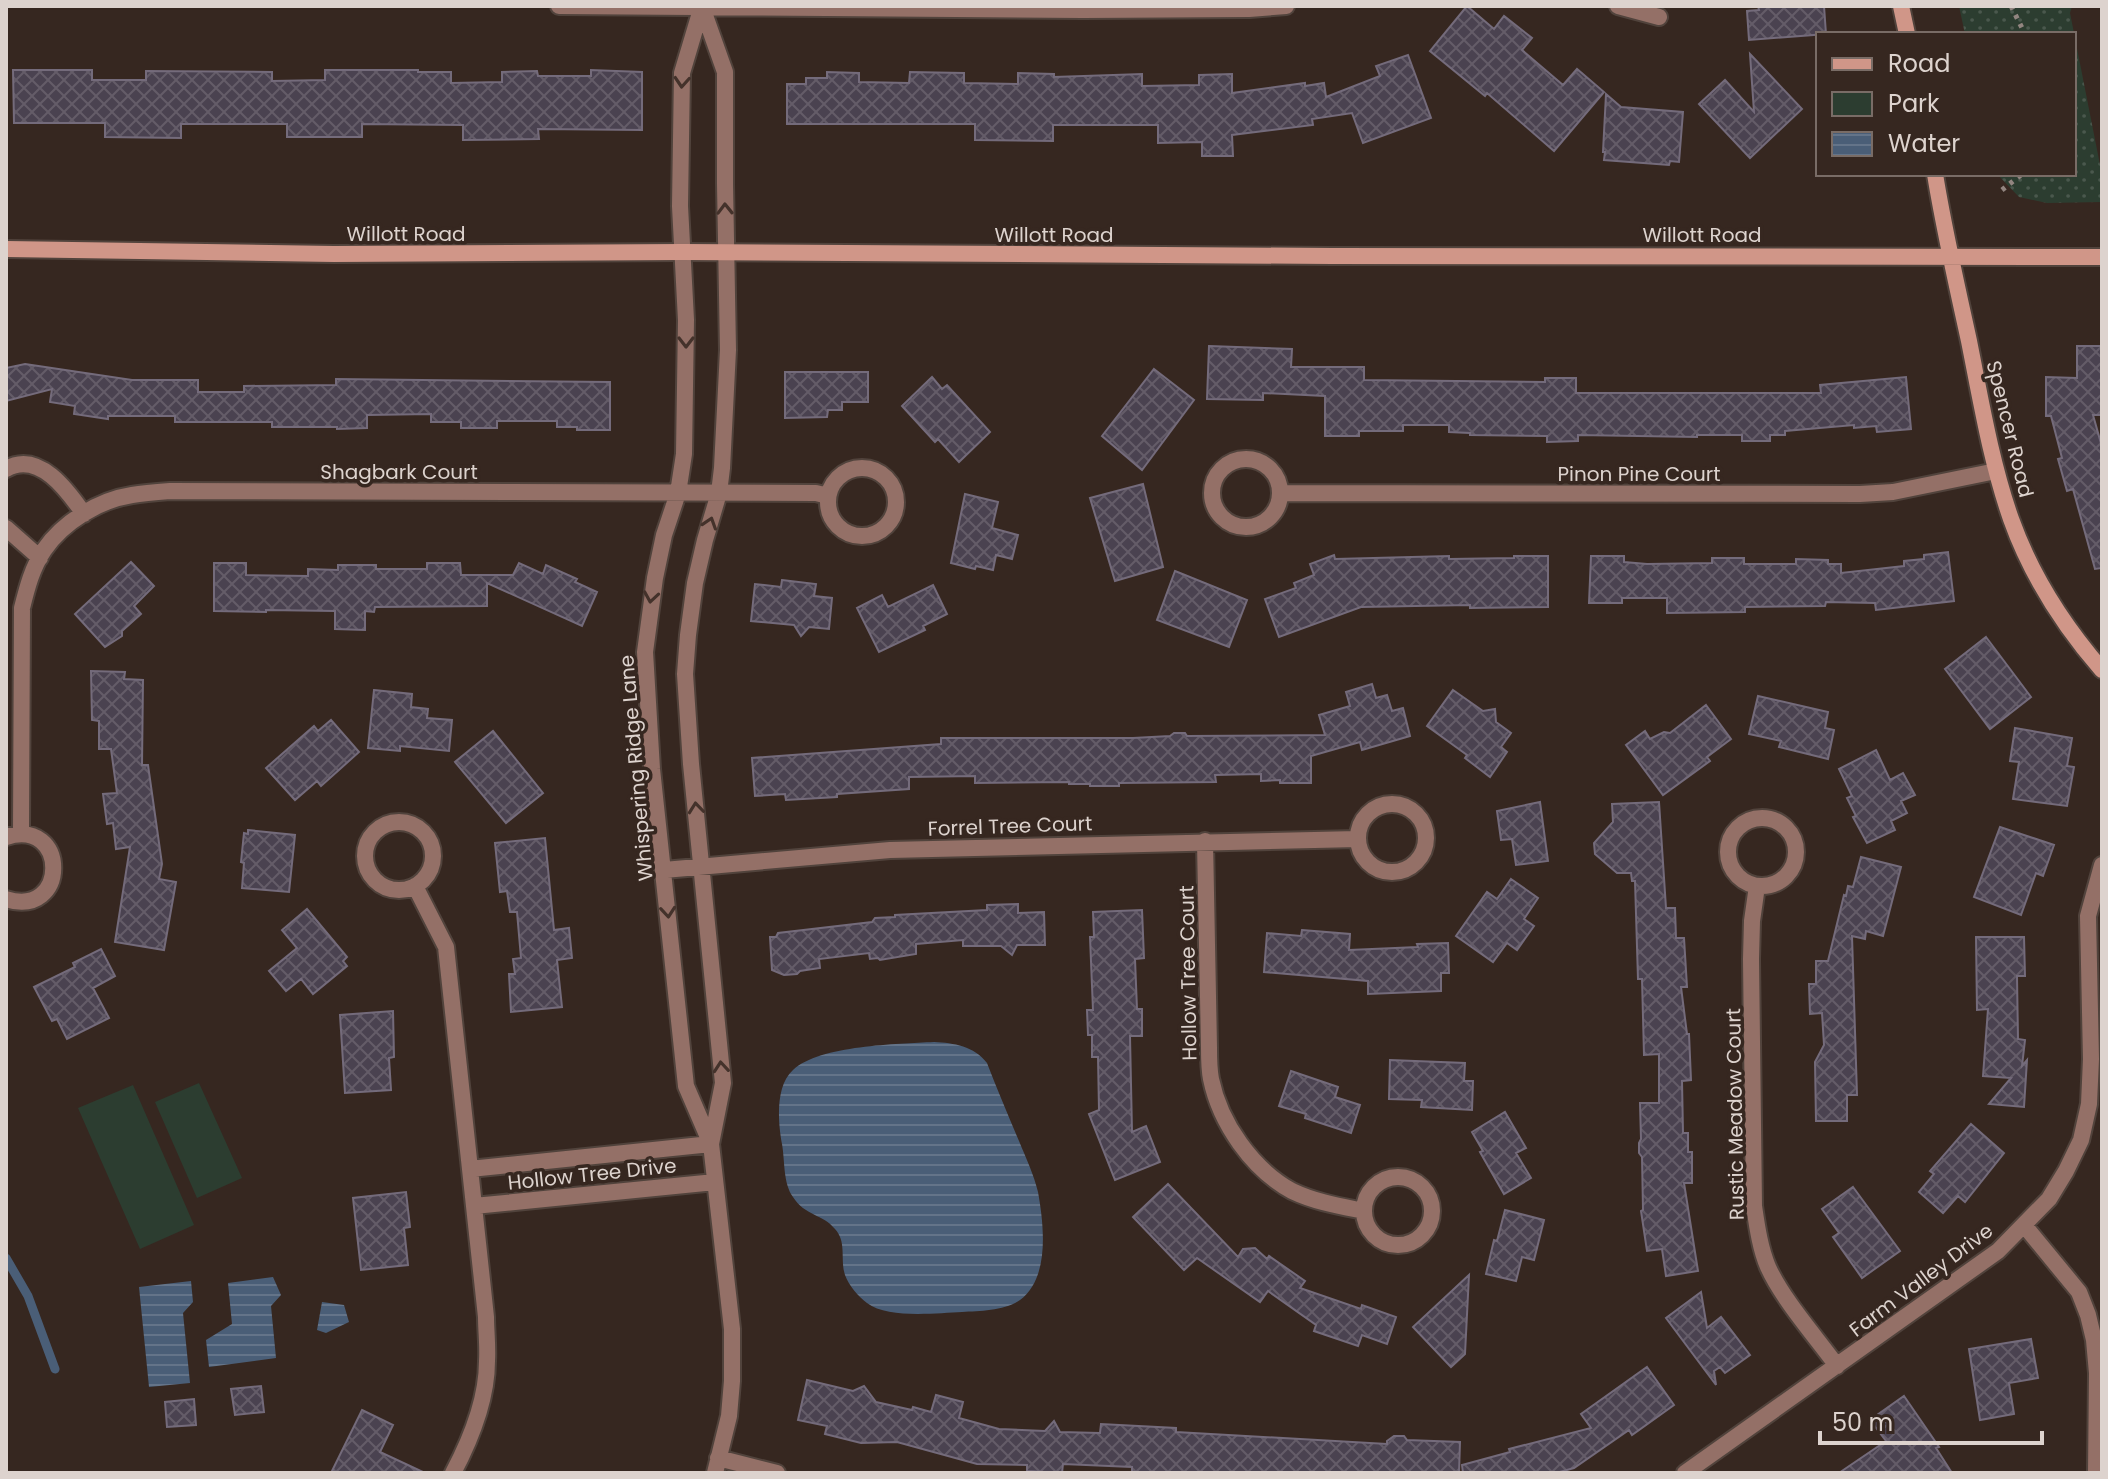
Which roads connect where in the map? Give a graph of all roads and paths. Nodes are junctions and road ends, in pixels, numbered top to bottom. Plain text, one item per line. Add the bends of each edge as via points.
1 (559, 6) edge
2 (702, 6) edge
3 (1286, 6) edge
4 (1618, 6) edge
5 (1901, 6) edge
6 (2011, 6) edge
7 (1083, 8) edge
8 (1659, 17) dead end
9 (1907, 32) edge
10 (2024, 32) edge
11 (1935, 176) edge
12 (2020, 176) edge
13 (2002, 190) dead end
14 (6, 249) edge
15 (683, 252) junction
16 (726, 253) junction
17 (1949, 256) junction
18 (2102, 257) edge
19 (6, 469) edge
20 (1996, 471) junction
21 (678, 493) junction
22 (719, 493) junction
23 (1280, 493) junction
24 (828, 496) junction
25 (84, 514) junction
26 (6, 528) edge
27 (40, 558) junction
28 (2102, 670) edge
29 (13, 836) edge
30 (1358, 839) junction
31 (1205, 841) junction
32 (2102, 865) edge
33 (703, 867) junction
34 (664, 870) junction
35 (415, 886) junction
36 (1757, 886) junction
37 (6, 899) edge
38 (711, 1144) junction
39 (470, 1169) junction
40 (715, 1182) junction
41 (474, 1206) junction
42 (1364, 1211) junction
43 (2024, 1225) junction
44 (1837, 1366) junction
45 (716, 1466) edge
46 (453, 1473) edge
47 (777, 1473) edge
48 (1685, 1473) edge
49 (2096, 1473) edge

1 - 2 street
2 - 7 street
2 -> 15 street, Whispering Ridge Lane via 682,73
16 -> 2 street, Whispering Ridge Lane via 725,72
3 - 7 street
4 - 8 street
5 - 9 main road
6 - 10 path
11 - 17 main road, Spencer Road
12 - 13 path
14 - 15 main road, Willott Road
15 - 16 main road, Willott Road
15 -> 21 street, Whispering Ridge Lane via 686,421
16 - 17 main road, Willott Road
16 - 22 street, Whispering Ridge Lane via 728,350
17 - 18 main road, Willott Road
17 - 20 main road, Spencer Road
19 - 25 street via 43,469
20 - 23 street, Pinon Pine Court via 1860,494
20 - 28 main road, Spencer Road via 2034,572
21 - 22 street, Shagbark Court
21 - 25 street, Shagbark Court via 170,491 103,502
21 -> 34 street, Whispering Ridge Lane via 658,563 645,652
22 - 24 street, Shagbark Court
33 -> 22 street, Whispering Ridge Lane via 685,674 695,583
23 - 23 street via 1272,515 1241,527 1215,508 1212,486 1232,461 1254,459 1273,472
24 - 24 street via 848,471 870,469 894,491 894,514 879,531 857,536 837,526
25 - 27 street, Shagbark Court via 62,529
26 - 27 street
27 - 29 street, Shagbark Court via 22,608
29 - 37 street, Shagbark Court via 39,839 55,869 47,890 38,897 27,902
30 - 30 street via 1369,813 1389,804 1411,810 1425,827 1424,850 1410,868 1399,872 1368,862
30 - 31 street, Forrel Tree Court
31 - 33 street, Forrel Tree Court via 890,850
31 - 42 street, Hollow Tree Court via 1209,1048 1221,1112 1243,1149 1291,1190 1325,1204
32 - 43 street, Farm Valley Drive via 2088,916 2089,1104 2081,1140 2066,1171
33 - 34 street, Forrel Tree Court
38 -> 33 street, Whispering Ridge Lane via 723,1083
34 -> 38 street, Whispering Ridge Lane via 686,1086
35 - 35 street via 383,887 368,872 365,850 385,825 407,823 432,845 431,868
35 - 39 street via 446,947
36 - 36 street via 1731,867 1728,846 1748,821 1770,819 1789,831 1794,864 1779,882
36 - 44 street, Rustic Meadow Court via 1751,959 1754,1206 1759,1236 1768,1268
38 - 39 street, Hollow Tree Drive
38 - 40 street, Whispering Ridge Lane
39 - 41 street
40 - 41 street, Hollow Tree Drive
40 - 45 street, Whispering Ridge Lane via 732,1329 729,1416
41 - 46 street via 488,1363 481,1406
42 - 42 street via 1375,1186 1395,1177 1425,1190 1432,1212 1415,1241 1393,1245 1373,1235
43 - 44 street, Farm Valley Drive via 1998,1251
43 - 49 street via 2079,1292 2088,1315 2097,1373
44 - 48 street, Farm Valley Drive
45 - 47 street

